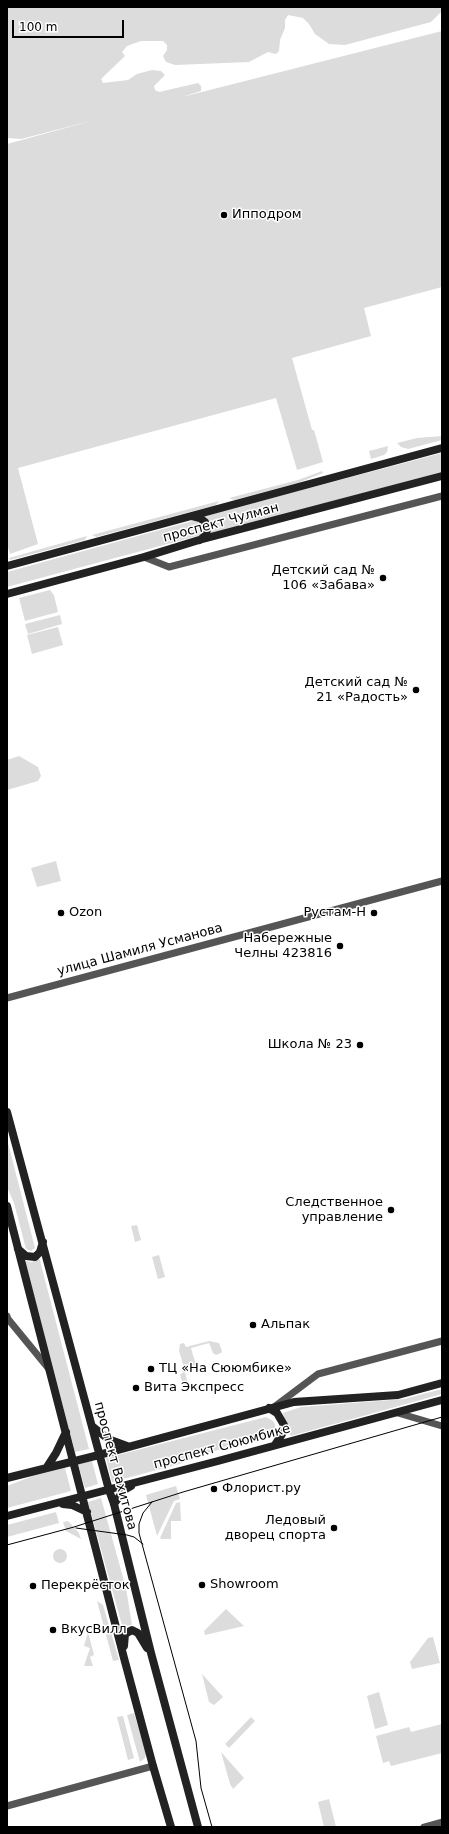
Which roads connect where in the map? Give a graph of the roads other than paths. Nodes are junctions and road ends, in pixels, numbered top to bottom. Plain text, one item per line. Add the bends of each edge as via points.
1 (442, 448) edge
2 (442, 476) edge
3 (442, 496) edge
4 (190, 516) junction
5 (199, 540) junction
6 (144, 557) junction
7 (7, 566) edge
8 (7, 594) edge
9 (442, 881) edge
10 (7, 998) edge
11 (7, 1112) edge
12 (7, 1206) edge
13 (43, 1242) junction
14 (18, 1249) junction
15 (7, 1316) edge
16 (442, 1341) edge
17 (50, 1371) junction
18 (442, 1383) edge
19 (442, 1400) edge
20 (271, 1408) junction
21 (398, 1413) junction
22 (92, 1425) junction
23 (442, 1426) edge
24 (66, 1432) junction
25 (275, 1445) junction
26 (127, 1446) junction
27 (99, 1455) junction
28 (74, 1461) junction
29 (47, 1467) junction
30 (7, 1478) edge
31 (138, 1482) junction
32 (109, 1490) junction
33 (83, 1497) junction
34 (56, 1504) junction
35 (114, 1504) junction
36 (87, 1512) junction
37 (7, 1516) edge
38 (151, 1653) junction
39 (124, 1658) junction
40 (153, 1766) junction
41 (7, 1806) edge
42 (442, 1822) edge
43 (197, 1824) edge
44 (171, 1826) edge
45 (424, 1827) edge

1 - 4 main road, проспект Чулман
2 - 5 main road, проспект Чулман
3 - 6 street via 170,567
4 - 5 main road via 196,516 205,522 207,532
4 - 7 main road, проспект Чулман
5 - 6 main road, проспект Чулман
6 - 8 main road, проспект Чулман
9 - 10 street, улица Шамиля Усманова
11 - 13 main road, проспект Вахитова
12 - 14 main road
13 - 14 main road via 40,1252 35,1257 26,1256
13 - 22 main road, проспект Вахитова
14 - 17 main road
15 - 17 street
16 - 20 street via 318,1374
17 - 24 main road
18 - 20 main road, проспект Сююмбике via 398,1395 294,1402
19 - 21 main road, проспект Сююмбике
20 - 25 main road via 284,1425
20 - 26 main road, проспект Сююмбике
21 - 23 street
21 - 25 main road, проспект Сююмбике
22 - 26 main road via 108,1439
22 - 27 main road, проспект Вахитова
24 - 28 main road
24 - 29 main road
25 - 31 main road, проспект Сююмбике
26 - 27 main road, проспект Сююмбике
27 - 28 main road, проспект Сююмбике
27 - 32 main road, проспект Вахитова
28 - 29 main road, проспект Сююмбике
28 - 33 main road
29 - 30 main road, проспект Сююмбике
31 - 32 main road, проспект Сююмбике
31 - 35 main road via 124,1490
32 - 33 main road, проспект Сююмбике
32 - 35 main road, проспект Вахитова
33 - 34 main road, проспект Сююмбике
33 - 36 main road
34 - 36 main road via 72,1505
34 - 37 main road, проспект Сююмбике
35 - 38 main road, проспект Вахитова
36 - 39 main road
38 - 39 main road via 138,1633 130,1630 124,1636
38 - 43 main road, проспект Вахитова
39 - 40 main road
40 - 41 street
40 - 44 main road
42 - 45 street

